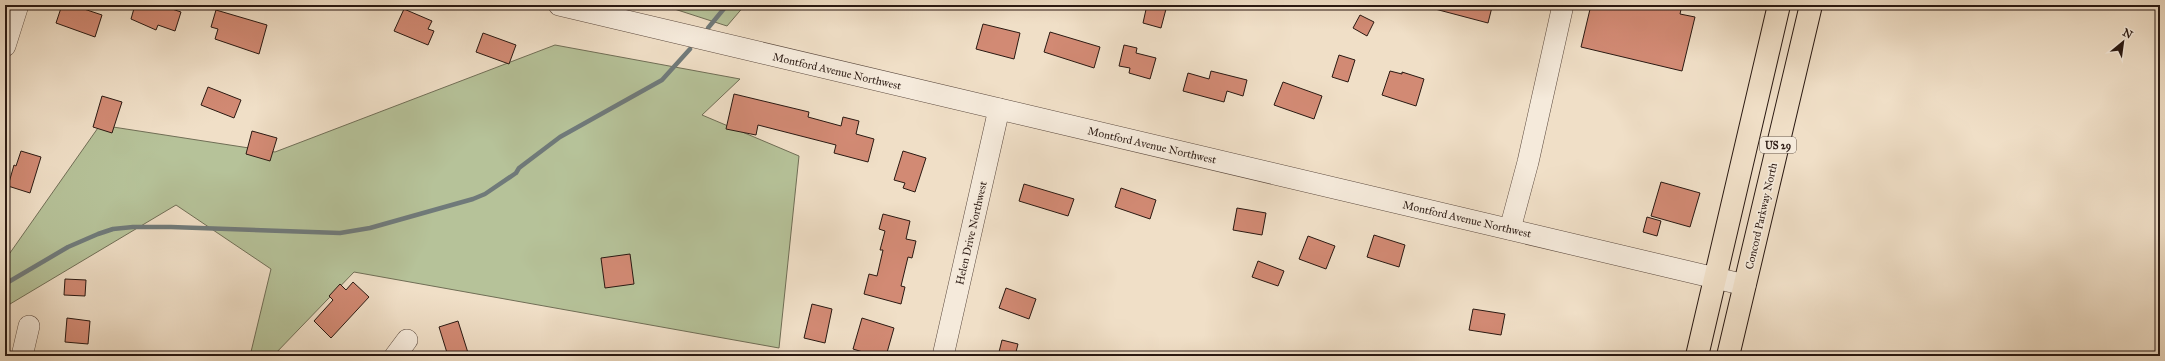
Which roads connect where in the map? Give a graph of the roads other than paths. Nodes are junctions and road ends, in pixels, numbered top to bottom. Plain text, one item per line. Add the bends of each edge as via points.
1 (18, 5) edge
2 (559, 5) edge
3 (1563, 5) edge
4 (1779, 5) edge
5 (1811, 5) edge
6 (5, 46) edge
7 (999, 109) junction
8 (1510, 229) junction
9 (1714, 277) junction
10 (1745, 285) junction
11 (29, 326) dead end
12 (22, 356) edge
13 (943, 356) edge
14 (1697, 356) edge
15 (1728, 356) edge

1 - 6 street
2 - 7 street, Montford Avenue Northwest
3 - 8 street via 1528,162
4 - 9 highway, US 29
5 - 10 highway, Concord Parkway North / US 29
7 - 8 street, Montford Avenue Northwest
7 - 13 street, Helen Drive Northwest
8 - 9 street, Montford Avenue Northwest
9 - 10 street, Montford Avenue Northwest
9 - 14 highway, US 29
10 - 15 highway, Concord Parkway North / US 29
11 - 12 street

